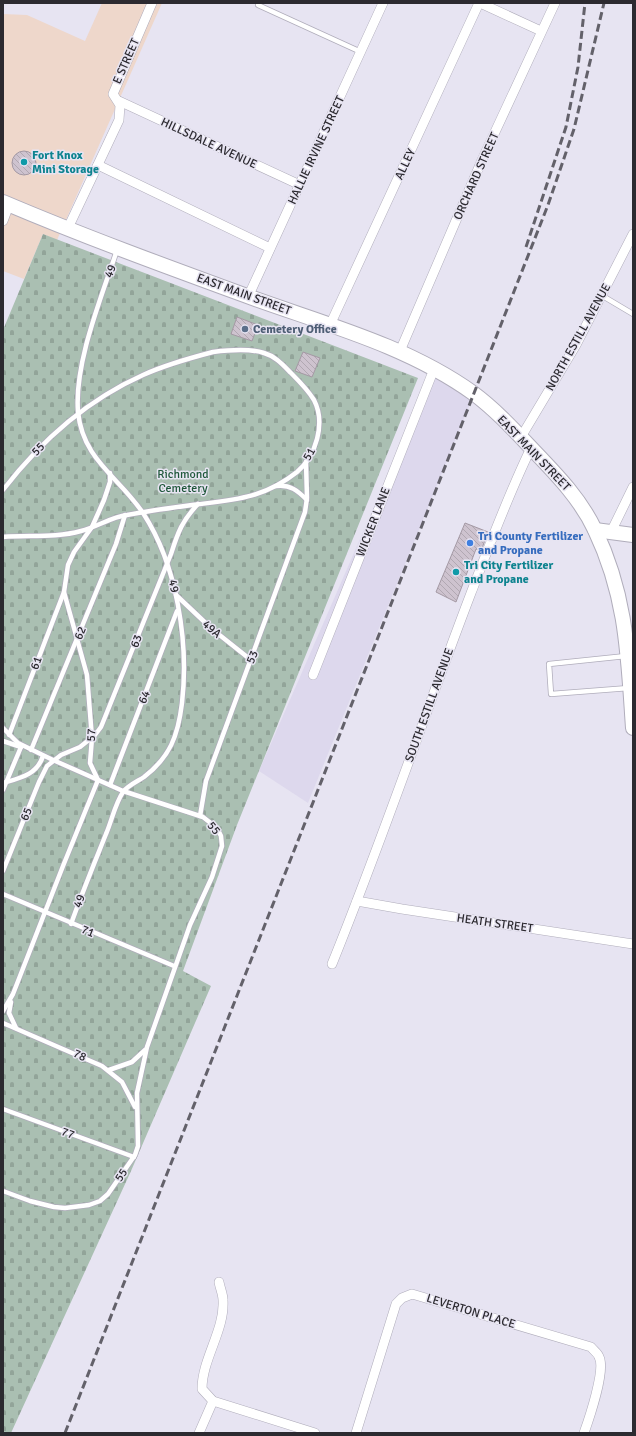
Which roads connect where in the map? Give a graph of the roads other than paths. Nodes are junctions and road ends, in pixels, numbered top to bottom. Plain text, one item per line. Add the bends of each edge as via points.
1 (151, 3) edge
2 (383, 3) edge
3 (479, 3) edge
4 (555, 3) edge
5 (258, 5) dead end
6 (541, 30) junction
7 (360, 52) junction
8 (119, 101) junction
9 (98, 165) junction
10 (300, 185) junction
11 (6, 204) edge
12 (3, 221) edge
13 (68, 228) junction
14 (633, 234) edge
15 (118, 248) junction
16 (270, 248) junction
17 (601, 295) junction
18 (248, 297) junction
19 (633, 314) edge
20 (330, 325) junction
21 (400, 351) junction
22 (434, 369) junction
23 (78, 414) junction
24 (521, 437) junction
25 (531, 448) junction
26 (306, 461) junction
27 (110, 473) junction
28 (273, 487) junction
29 (633, 487) edge
30 (3, 490) edge
31 (307, 500) junction
32 (198, 504) junction
33 (143, 513) junction
34 (125, 515) junction
35 (92, 527) junction
36 (595, 530) junction
37 (611, 532) junction
38 (633, 535) edge
39 (3, 537) edge
40 (167, 562) junction
41 (64, 592) junction
42 (176, 596) junction
43 (178, 610) junction
44 (78, 637) junction
45 (628, 656) junction
46 (251, 660) junction
47 (313, 675) dead end
48 (631, 683) edge
49 (3, 728) edge
50 (633, 728) edge
51 (9, 735) junction
52 (92, 738) junction
53 (3, 741) edge
54 (21, 747) junction
55 (33, 750) junction
56 (43, 756) junction
57 (53, 760) junction
58 (98, 780) junction
59 (4, 783) edge
60 (110, 785) junction
61 (3, 790) edge
62 (123, 791) junction
63 (200, 816) junction
64 (3, 871) edge
65 (3, 894) edge
66 (357, 901) junction
67 (45, 912) junction
68 (71, 924) junction
69 (633, 944) edge
70 (332, 964) dead end
71 (174, 966) junction
72 (13, 994) junction
73 (3, 1011) edge
74 (3, 1023) edge
75 (16, 1028) junction
76 (147, 1047) junction
77 (109, 1070) junction
78 (3, 1109) edge
79 (137, 1111) junction
80 (134, 1158) junction
81 (3, 1191) edge
82 (219, 1282) dead end
83 (213, 1401) junction
84 (199, 1433) edge
85 (315, 1433) edge
86 (356, 1433) edge
87 (584, 1433) edge

1 - 8 street, E STREET via 114,88 113,94
2 - 7 street, HALLIE IRVINE STREET
3 - 6 street
3 - 20 street, ALLEY
4 - 6 street, ORCHARD STREET
5 - 7 lane
6 - 21 street, ORCHARD STREET
7 - 10 street, HALLIE IRVINE STREET
8 - 9 street, E STREET via 119,120
8 - 10 street, HILLSDALE AVENUE
9 - 13 street, E STREET
9 - 16 street
10 - 16 street, HALLIE IRVINE STREET
11 - 12 street
11 - 13 main road, EAST MAIN STREET
13 - 15 main road, EAST MAIN STREET
14 - 17 street, NORTH ESTILL AVENUE
15 - 18 main road, EAST MAIN STREET
15 - 23 lane, 49 via 103,288 81,369
16 - 18 street, HALLIE IRVINE STREET
17 - 19 lane
17 - 24 street, NORTH ESTILL AVENUE via 560,374
18 - 20 main road, EAST MAIN STREET
20 - 21 main road, EAST MAIN STREET
21 - 22 main road, EAST MAIN STREET
22 - 24 main road, EAST MAIN STREET via 474,394
22 - 47 street, WICKER LANE
23 - 26 lane, 51 via 124,385 165,366 224,350 264,353 282,364 303,385 314,401 319,415 318,434
23 - 27 lane, 49 via 84,439 95,458
23 - 30 lane, 55 via 31,456
24 - 25 main road, EAST MAIN STREET
25 - 36 main road, EAST MAIN STREET via 568,488
25 - 66 street, SOUTH ESTILL AVENUE via 505,506
26 - 28 lane, 51 via 297,472
26 - 31 lane, 53
27 - 33 lane, 49
27 - 35 lane, 57 via 109,488
28 - 31 lane via 297,490
28 - 32 lane, 51 via 247,498
29 - 37 street
31 - 46 lane, 53
32 - 33 lane, 51
32 - 40 lane, 63 via 183,520
33 - 34 lane, 51
33 - 40 lane, 49 via 158,539
34 - 35 lane, 51
34 - 44 lane, 62 via 116,544
35 - 39 lane, 51 via 57,535
35 - 41 lane, 57 via 68,565
36 - 37 main road
36 - 45 main road, EAST MAIN STREET via 615,578 622,607
37 - 38 main road
40 - 42 lane, 49
40 - 52 lane, 63 via 106,718
41 - 44 lane, 57
41 - 51 lane, 61
42 - 43 lane, 49
42 - 46 lane, 49A
43 - 60 lane, 64
43 - 62 lane, 49 via 184,670 181,713 175,734 168,754 160,763
44 - 52 lane, 57 via 87,674
44 - 55 lane, 62
45 - 48 main road, EAST MAIN STREET
45 - 48 lane via 548,664 551,694
46 - 63 lane, 53 via 206,781
48 - 50 main road, EAST MAIN STREET
49 - 51 lane, 55
51 - 55 lane, 55 via 18,743
52 - 57 lane, 63
52 - 58 lane, 57 via 90,763
53 - 54 lane
54 - 55 lane
54 - 59 lane
55 - 56 lane, 55
56 - 57 lane, 55
56 - 59 lane via 40,766 34,771
57 - 58 lane, 55
57 - 64 lane, 65 via 39,782
58 - 60 lane, 55
58 - 67 lane
59 - 61 lane
60 - 62 lane, 55
62 - 63 lane, 55
62 - 68 lane, 49
63 - 71 lane, 55 via 211,821 217,828 222,846 212,877
65 - 67 lane, 71
66 - 69 street, HEATH STREET
66 - 70 street, SOUTH ESTILL AVENUE
67 - 68 lane, 71
67 - 72 lane
68 - 71 lane, 71
71 - 76 lane, 55
72 - 73 lane
72 - 75 lane via 9,1013
74 - 75 lane, 78
75 - 77 lane, 78
76 - 77 lane, 55 via 132,1062
76 - 79 lane, 55 via 141,1071
77 - 79 lane, 78 via 129,1092
78 - 80 lane, 77
79 - 80 lane, 55 via 138,1146
80 - 81 lane, 55 via 108,1194 100,1201 89,1205 54,1208
82 - 83 street via 223,1301 220,1323 202,1376 202,1389
83 - 84 street
83 - 85 street
86 - 87 street, LEVERTON PLACE via 396,1304 412,1294 591,1347 599,1357 601,1366

